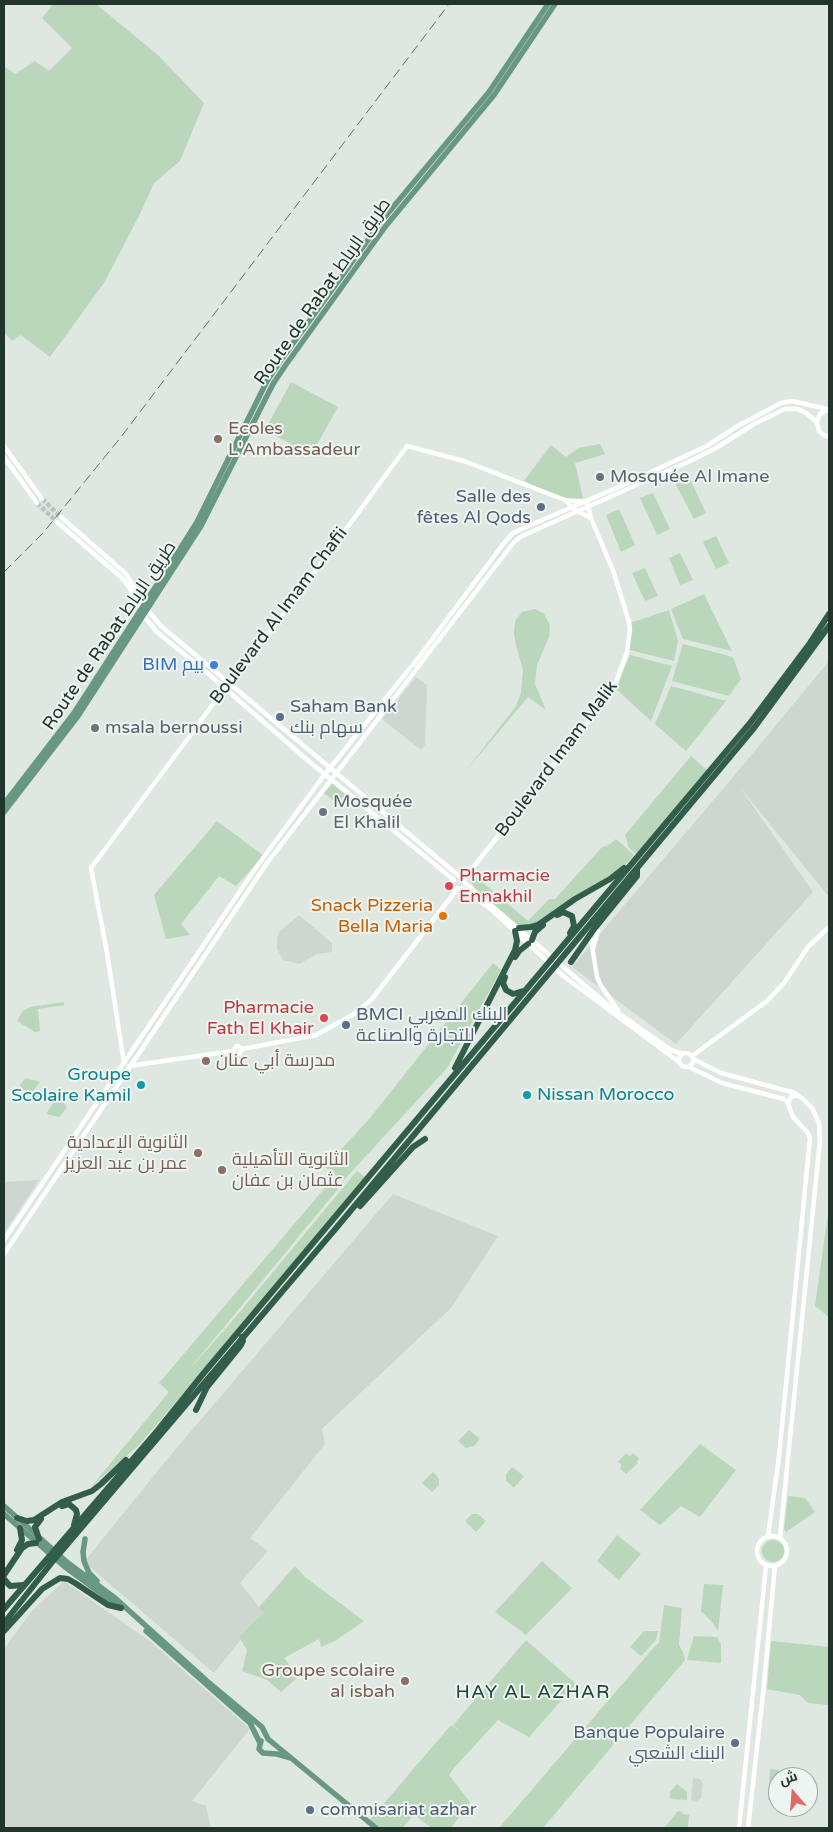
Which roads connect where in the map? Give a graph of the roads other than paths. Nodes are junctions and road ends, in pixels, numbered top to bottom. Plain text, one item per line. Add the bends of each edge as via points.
1 (548, 4) edge
2 (555, 4) edge
3 (828, 409) edge
4 (817, 422) junction
5 (829, 437) edge
6 (4, 446) edge
7 (5, 456) edge
8 (42, 498) tunnel mouth
9 (565, 500) junction
10 (583, 502) junction
11 (37, 503) tunnel mouth
12 (571, 506) junction
13 (589, 507) junction
14 (578, 511) junction
15 (591, 518) junction
16 (59, 519) tunnel mouth
17 (144, 610) junction
18 (829, 614) edge
19 (829, 626) edge
20 (414, 668) junction
21 (229, 682) junction
22 (224, 687) junction
23 (330, 768) junction
24 (336, 773) junction
25 (326, 774) junction
26 (332, 778) junction
27 (4, 804) edge
28 (4, 812) edge
29 (640, 854) junction
30 (637, 868) junction
31 (463, 879) junction
32 (454, 880) junction
33 (460, 888) junction
34 (829, 927) edge
35 (214, 928) junction
36 (517, 930) junction
37 (598, 931) dead end
38 (221, 933) junction
39 (591, 940) dead end
40 (530, 942) junction
41 (564, 944) junction
42 (592, 952) junction
43 (571, 962) dead end
44 (524, 991) junction
45 (622, 1015) junction
46 (683, 1054) junction
47 (692, 1057) junction
48 (680, 1062) junction
49 (124, 1063) junction
50 (129, 1066) junction
51 (689, 1067) junction
52 (798, 1095) junction
53 (433, 1099) junction
54 (788, 1104) junction
55 (425, 1139) dead end
56 (337, 1227) junction
57 (4, 1240) edge
58 (4, 1254) edge
59 (242, 1337) junction
60 (196, 1410) dead end
61 (158, 1430) junction
62 (4, 1506) edge
63 (4, 1514) edge
64 (17, 1518) junction
65 (22, 1526) junction
66 (72, 1530) junction
67 (768, 1536) junction
68 (780, 1537) junction
69 (85, 1539) dead end
70 (40, 1543) junction
71 (67, 1565) junction
72 (766, 1566) junction
73 (775, 1566) junction
74 (4, 1568) edge
75 (4, 1577) edge
76 (24, 1584) junction
77 (121, 1608) junction
78 (4, 1609) edge
79 (131, 1612) junction
80 (4, 1622) edge
81 (4, 1630) edge
82 (268, 1739) junction
83 (260, 1743) junction
84 (274, 1743) junction
85 (271, 1754) junction
86 (293, 1759) junction
87 (741, 1805) junction
88 (750, 1806) junction
89 (740, 1817) junction
90 (749, 1818) junction
91 (376, 1828) edge
92 (739, 1828) edge
93 (748, 1828) edge

1 - 17 main road, Route de Rabat طريق الرباط via 489,92 384,218 281,360 267,381 197,522
2 - 17 main road, Route de Rabat طريق الرباط via 494,95 388,223 285,366 201,526
3 - 4 street via 820,414
3 - 10 street via 792,401 781,403 706,446
4 - 5 street via 819,431
4 - 13 street via 798,409 785,409 716,448
6 - 7 street
7 - 8 street
7 - 11 street
9 - 10 street
9 - 12 street
9 - 21 street, Boulevard Al Imam Chafii via 464,461 407,446
10 - 12 street
10 - 13 street via 587,502
12 - 14 street
12 - 20 street via 512,534
13 - 14 street
13 - 15 street
14 - 15 street
14 - 20 street via 514,542
15 - 31 street, Boulevard Imam Malik via 629,617 627,652 613,690
16 - 17 street via 121,577
17 - 21 street
17 - 22 street via 157,632
17 - 27 main road, Route de Rabat طريق الرباط via 74,713
17 - 28 main road, Route de Rabat طريق الرباط via 78,716
18 - 29 highway via 750,723
19 - 30 highway via 754,728
20 - 23 street
20 - 24 street
21 - 22 street, Boulevard Al Imam Chafii
21 - 23 street
22 - 25 street
22 - 49 street, Boulevard Al Imam Chafii via 91,868
23 - 24 street
23 - 25 street
24 - 26 street
24 - 31 street
25 - 26 street
25 - 35 street via 254,868
26 - 32 street
26 - 38 street via 267,863
29 - 36 highway via 610,879 538,925
29 - 41 highway
30 - 43 highway via 637,876
30 - 56 highway
31 - 32 street
31 - 33 street
31 - 36 street
32 - 33 street via 454,885
33 - 36 street
33 - 50 street via 372,999 354,1014 316,1035 242,1050 237,1046 233,1051
34 - 47 street via 808,948 767,1002
35 - 38 street
35 - 49 street
36 - 40 street
36 - 53 highway via 517,946 460,1060
37 - 42 street
38 - 50 street
39 - 42 street
40 - 41 highway via 537,930 563,912 572,916 574,921
40 - 44 highway via 517,954 503,983 509,993
40 - 45 street
40 - 48 street via 562,975
41 - 44 highway
42 - 45 street via 600,984
44 - 53 highway
45 - 46 street via 671,1050
46 - 47 street
46 - 48 street
47 - 51 street
47 - 52 street via 721,1074
48 - 51 street
49 - 50 street
49 - 57 street
50 - 58 street
51 - 54 street via 722,1083 781,1098
52 - 54 street via 791,1097
52 - 68 street via 808,1103 819,1122 820,1140
53 - 61 highway
54 - 67 street via 792,1117 810,1138 779,1457
55 - 56 highway via 413,1147
56 - 59 highway
59 - 60 highway via 241,1345 207,1387
59 - 80 highway
61 - 64 highway via 92,1491 62,1502 34,1520
61 - 66 highway
62 - 64 main road
63 - 65 main road
64 - 65 main road
65 - 70 main road
65 - 74 highway via 21,1544
66 - 70 highway via 76,1510 65,1504 35,1524
66 - 76 highway
67 - 68 street
67 - 72 street via 759,1541 756,1551
68 - 73 street via 787,1554 785,1560
69 - 79 main road via 83,1552 92,1577
70 - 71 main road
70 - 75 highway via 22,1548
71 - 77 main road
71 - 79 main road
72 - 73 street
72 - 87 street
73 - 88 street
75 - 76 highway via 10,1586
76 - 78 highway
77 - 81 highway via 108,1605 68,1579 60,1578 42,1589
77 - 83 main road via 250,1723
79 - 82 main road via 262,1727
82 - 83 main road
82 - 84 main road
83 - 85 main road via 261,1752
84 - 85 main road
84 - 86 main road
85 - 86 main road
86 - 91 main road
87 - 88 street
87 - 89 street
88 - 90 street
89 - 90 street
89 - 92 street
90 - 93 street

